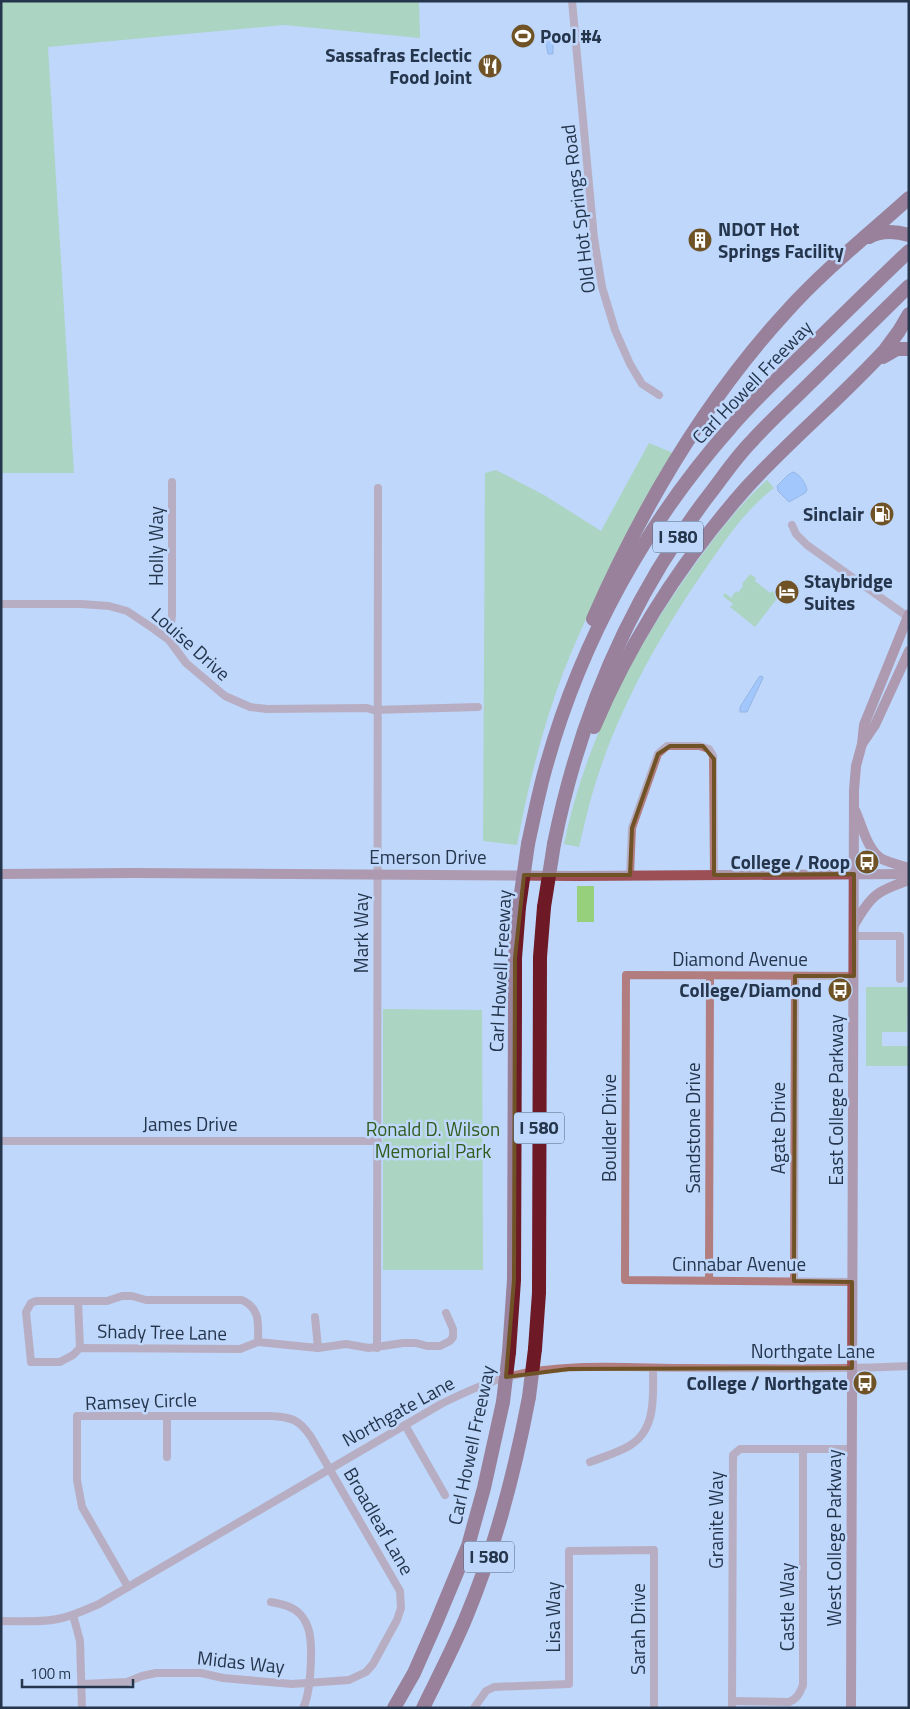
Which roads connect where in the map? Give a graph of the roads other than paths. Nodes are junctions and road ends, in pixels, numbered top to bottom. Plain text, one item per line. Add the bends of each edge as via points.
1 (572, 1) edge
2 (909, 198) edge
3 (909, 235) edge
4 (862, 241) junction
5 (909, 251) edge
6 (909, 286) edge
7 (909, 314) edge
8 (909, 348) edge
9 (870, 366) junction
10 (659, 395) dead end
11 (172, 482) dead end
12 (378, 488) dead end
13 (792, 525) dead end
14 (1, 604) edge
15 (909, 616) edge
16 (169, 640) junction
17 (909, 651) edge
18 (478, 707) dead end
19 (379, 710) junction
20 (862, 744) junction
21 (547, 762) junction
22 (854, 806) junction
23 (559, 819) junction
24 (909, 868) edge
25 (1, 874) edge
26 (854, 874) junction
27 (909, 874) edge
28 (377, 875) junction
29 (630, 875) junction
30 (714, 875) junction
31 (909, 880) edge
32 (854, 931) junction
33 (626, 975) joint
34 (710, 976) junction
35 (795, 976) junction
36 (854, 976) junction
37 (900, 979) dead end
38 (1, 1141) edge
39 (378, 1141) junction
40 (625, 1280) joint
41 (709, 1280) junction
42 (794, 1281) junction
43 (852, 1282) junction
44 (78, 1301) junction
45 (446, 1313) dead end
46 (315, 1317) dead end
47 (258, 1342) junction
48 (80, 1348) junction
49 (318, 1348) junction
50 (377, 1348) junction
51 (909, 1366) edge
52 (653, 1368) junction
53 (852, 1368) junction
54 (167, 1416) junction
55 (405, 1425) junction
56 (803, 1449) junction
57 (852, 1449) junction
58 (167, 1457) dead end
59 (590, 1462) dead end
60 (330, 1468) junction
61 (445, 1495) dead end
62 (569, 1551) joint
63 (128, 1587) junction
64 (272, 1602) dead end
65 (73, 1615) junction
66 (1, 1621) edge
67 (309, 1683) junction
68 (82, 1684) junction
69 (732, 1704) edge
70 (82, 1708) edge
71 (303, 1708) edge
72 (394, 1708) edge
73 (423, 1708) edge
74 (474, 1708) edge
75 (654, 1708) edge
76 (851, 1708) edge

1 - 10 street, Old Hot Springs Road via 600,281 615,330 630,364 642,384
2 - 4 highway
3 - 4 highway via 882,232
4 - 21 highway via 774,326 734,374 687,442 643,520 584,640 571,672
5 - 21 highway, Carl Howell Freeway / I 580 via 742,415 703,460 664,514 631,565 581,665
6 - 23 highway, I 580 via 752,441 689,520 653,578 606,670 575,758
7 - 9 highway
8 - 9 highway via 894,350
9 - 23 highway via 747,488 672,584 614,684 580,759
11 - 16 street, Holly Way via 172,615
12 - 19 street, Mark Way
13 - 15 street via 807,546
14 - 16 street, Louise Drive via 109,606 127,611
15 - 20 main road, East College Parkway via 864,725
16 - 19 street, Louise Drive via 186,663 219,691 250,707
17 - 20 main road, East College Parkway via 875,725
18 - 19 street, Louise Drive
19 - 28 street, Mark Way
20 - 22 main road, East College Parkway via 855,777
21 - 72 highway, Carl Howell Freeway / I 580, bridge via 528,844 519,907 515,984 514,1280 503,1402 468,1546 418,1665
22 - 24 main road via 876,853 883,859
22 - 26 main road, East College Parkway
23 - 73 highway, I 580, bridge via 544,906 540,957 539,1284 529,1396 518,1455 492,1548 467,1617
25 - 28 main road, Emerson Drive
26 - 27 main road, Emerson Drive
26 - 30 main road, Emerson Drive
26 - 32 main road, East College Parkway
28 - 29 main road, Emerson Drive
28 - 39 street, Mark Way
29 - 30 main road, Emerson Drive
29 - 30 street via 633,824 658,754 670,746 703,746 713,756
31 - 32 main road via 874,895 865,906
32 - 36 main road, East College Parkway
32 - 37 street via 900,936
33 - 34 street, Diamond Avenue
33 - 40 street, Boulder Drive
34 - 35 street, Diamond Avenue
34 - 41 street, Sandstone Drive
35 - 36 street, Diamond Avenue
35 - 42 street, Agate Drive
36 - 43 main road, East College Parkway
38 - 39 street, James Drive
39 - 50 street, Mark Way
40 - 41 street, Cinnabar Avenue
41 - 42 street, Cinnabar Avenue
42 - 43 street, Cinnabar Avenue
43 - 53 main road, East College Parkway
44 - 47 street, Shady Tree Lane via 107,1301 122,1296 146,1300 242,1300 255,1310
44 - 48 street
44 - 48 street, Shady Tree Lane via 36,1301 26,1312 31,1362 60,1362
45 - 50 street, Shady Tree Lane via 453,1337 443,1345 403,1343
46 - 49 street
47 - 48 street, Shady Tree Lane via 240,1350
47 - 49 street, Shady Tree Lane
49 - 50 street, Shady Tree Lane via 346,1344
51 - 53 street, Northgate Lane
52 - 53 street, Northgate Lane
52 - 55 street, Northgate Lane via 569,1368 510,1376 467,1391
52 - 59 street via 653,1408 645,1430 630,1446
53 - 57 main road, West College Parkway
54 - 58 street
54 - 60 street, Ramsey Circle via 288,1417 306,1429
54 - 63 street, Ramsey Circle via 77,1416 77,1480 82,1507
55 - 60 street, Northgate Lane
55 - 61 street
56 - 57 street, Granite Way
56 - 69 street, Castle Way via 803,1685 800,1694 789,1702
56 - 69 street, Granite Way via 740,1449 733,1455
57 - 76 main road, West College Parkway
60 - 63 street, Northgate Lane
60 - 67 street, Broadleaf Lane via 400,1591 401,1608 366,1672 349,1680
62 - 74 street, Lisa Way via 569,1684 494,1687
62 - 75 street, Sarah Drive via 654,1550
63 - 65 street, Northgate Lane
64 - 67 street via 291,1607 299,1613 309,1631
65 - 66 street, Northgate Lane via 42,1621
65 - 68 street via 79,1633
67 - 68 street, Midas Way via 223,1678 201,1673 156,1673 127,1682
67 - 71 street
68 - 70 street

